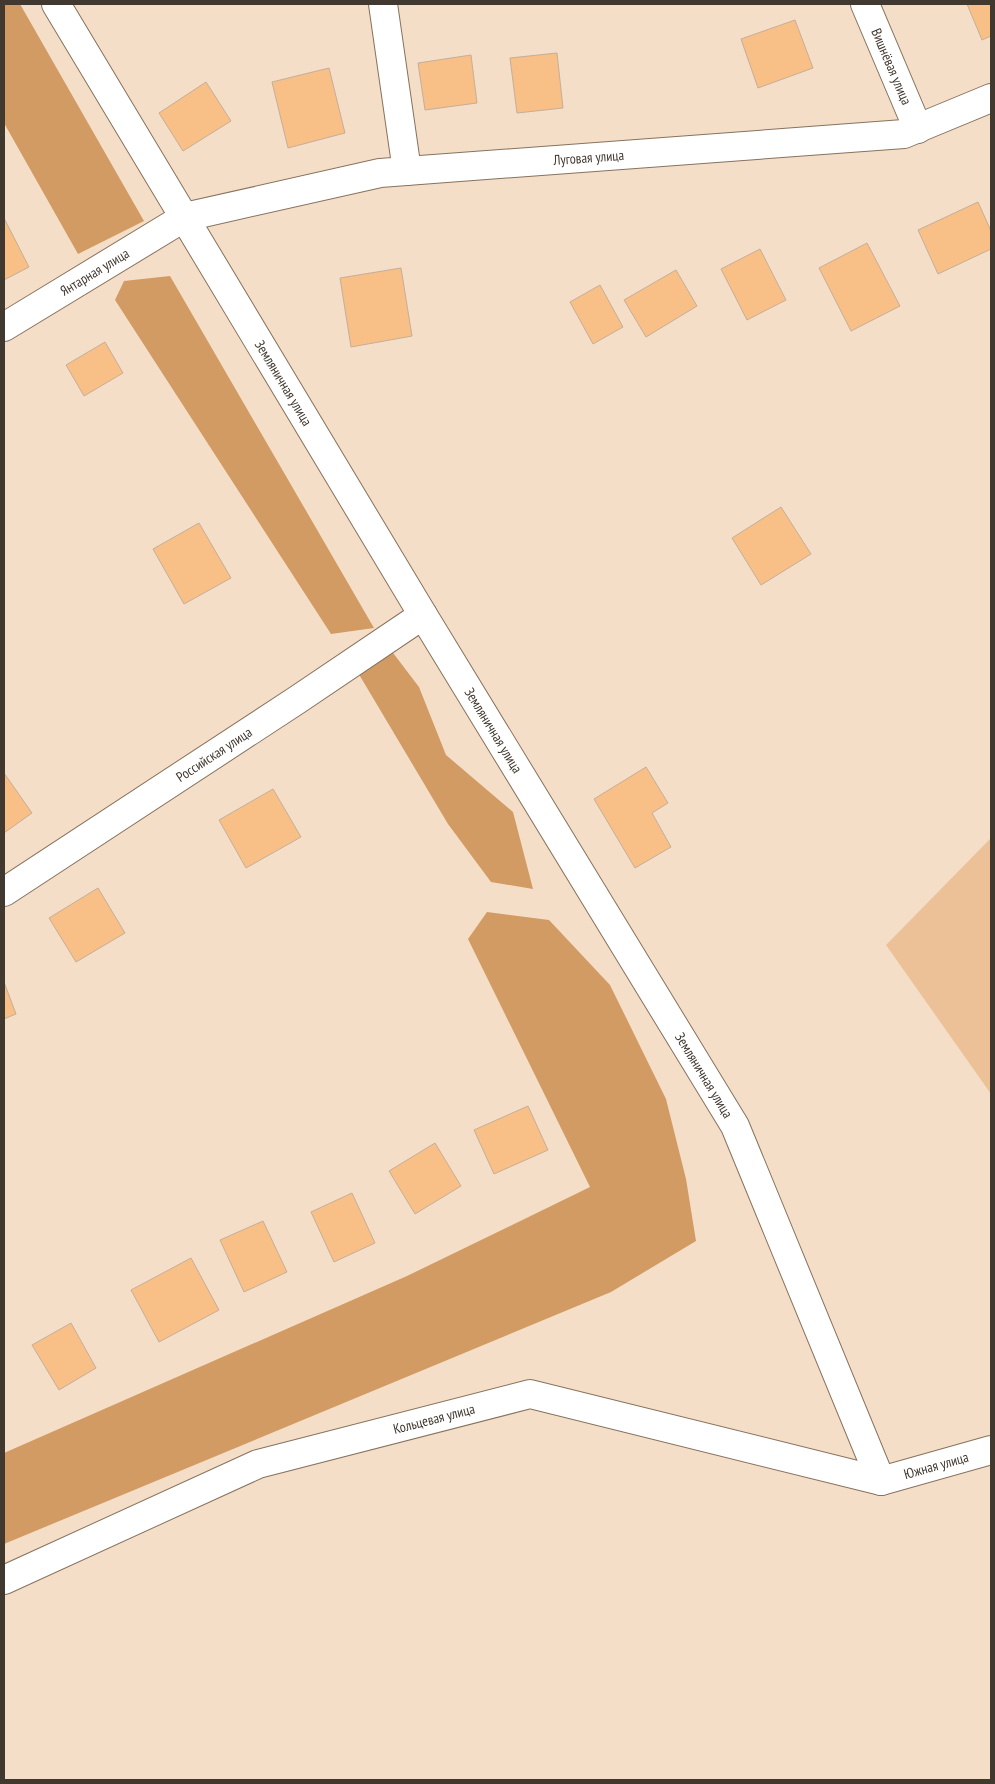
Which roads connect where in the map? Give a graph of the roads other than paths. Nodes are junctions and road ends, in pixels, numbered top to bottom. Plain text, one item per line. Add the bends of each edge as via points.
1 (56, 4) edge
2 (383, 4) edge
3 (865, 4) edge
4 (991, 98) edge
5 (918, 129) junction
6 (407, 171) junction
7 (185, 217) junction
8 (4, 327) edge
9 (423, 615) junction
10 (4, 892) edge
11 (991, 1450) edge
12 (881, 1481) junction
13 (4, 1580) edge

1 - 7 street, Земляничная улица
2 - 6 street
3 - 5 street, Вишнёвая улица
4 - 5 street, Луговая улица
5 - 6 street, Луговая улица via 904,134
6 - 7 street, Луговая улица via 380,173
7 - 8 street, Янтарная улица
7 - 9 street, Земляничная улица
9 - 10 street, Российская улица
9 - 12 street, Земляничная улица via 735,1126
11 - 12 street, Южная улица
12 - 13 street, Кольцевая улица via 530,1394 258,1464

